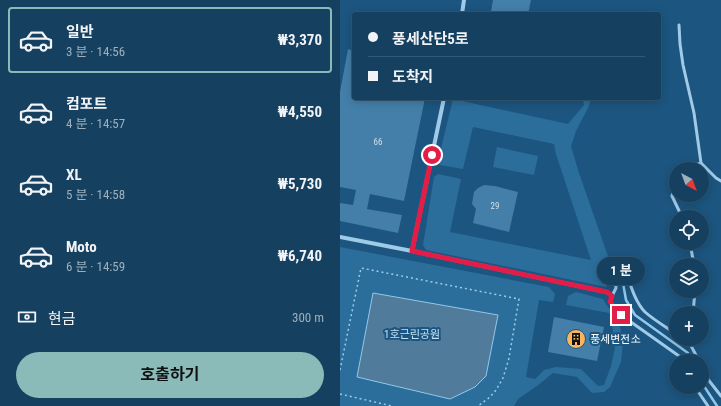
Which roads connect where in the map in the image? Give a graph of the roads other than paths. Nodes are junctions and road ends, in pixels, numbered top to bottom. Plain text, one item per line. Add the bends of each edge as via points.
1 (464, 0) edge
2 (462, 12) edge
3 (680, 25) dead end
4 (444, 100) edge
5 (701, 162) edge
6 (709, 171) edge
7 (721, 182) edge
8 (340, 237) edge
9 (412, 251) junction
10 (607, 292) joint
11 (612, 296) junction
12 (669, 329) edge
13 (676, 354) edge
14 (709, 381) edge
15 (700, 394) edge
16 (721, 396) edge
17 (708, 406) edge

1 - 2 street
3 - 5 lane via 682,58
4 - 9 street
6 - 7 lane
8 - 9 street
9 - 10 street
10 - 11 lane
11 - 12 lane via 616,288 615,277 627,275 644,311
11 - 13 lane via 610,302 621,315
14 - 16 lane
15 - 17 lane

